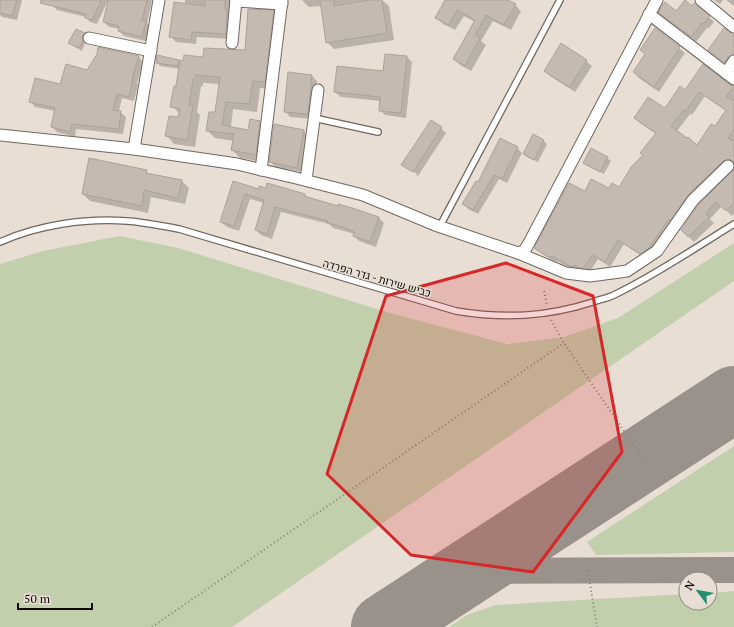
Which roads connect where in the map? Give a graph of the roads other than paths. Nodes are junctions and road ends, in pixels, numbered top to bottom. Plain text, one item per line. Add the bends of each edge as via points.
1 (159, 0) edge
2 (236, 0) edge
3 (560, 0) edge
4 (657, 0) edge
5 (701, 0) edge
6 (282, 2) edge
7 (650, 14) junction
8 (734, 27) edge
9 (89, 38) dead end
10 (232, 43) dead end
11 (151, 51) junction
12 (734, 61) edge
13 (730, 76) edge
14 (318, 90) dead end
15 (314, 118) junction
16 (378, 132) dead end
17 (0, 135) edge
18 (134, 148) junction
19 (728, 166) dead end
20 (261, 170) junction
21 (306, 180) junction
22 (734, 224) edge
23 (440, 226) junction
24 (0, 242) edge
25 (518, 253) junction

1 - 11 street
2 - 6 street
2 - 10 street
3 - 23 lane
4 - 7 street
5 - 8 street
6 - 20 street
7 - 13 street
7 - 25 street via 529,242 524,251
9 - 11 street
11 - 18 street
12 - 13 street
14 - 15 street
15 - 16 lane
15 - 21 street
17 - 18 street
18 - 20 street
19 - 25 street via 693,200 657,251 627,270 590,276 566,273
20 - 21 street
21 - 23 street via 362,195
22 - 24 lane, כביש שירות - גדר הפרדה via 615,295 578,307 508,317 481,316 456,311 179,229 148,223 94,220 58,225
23 - 25 street

